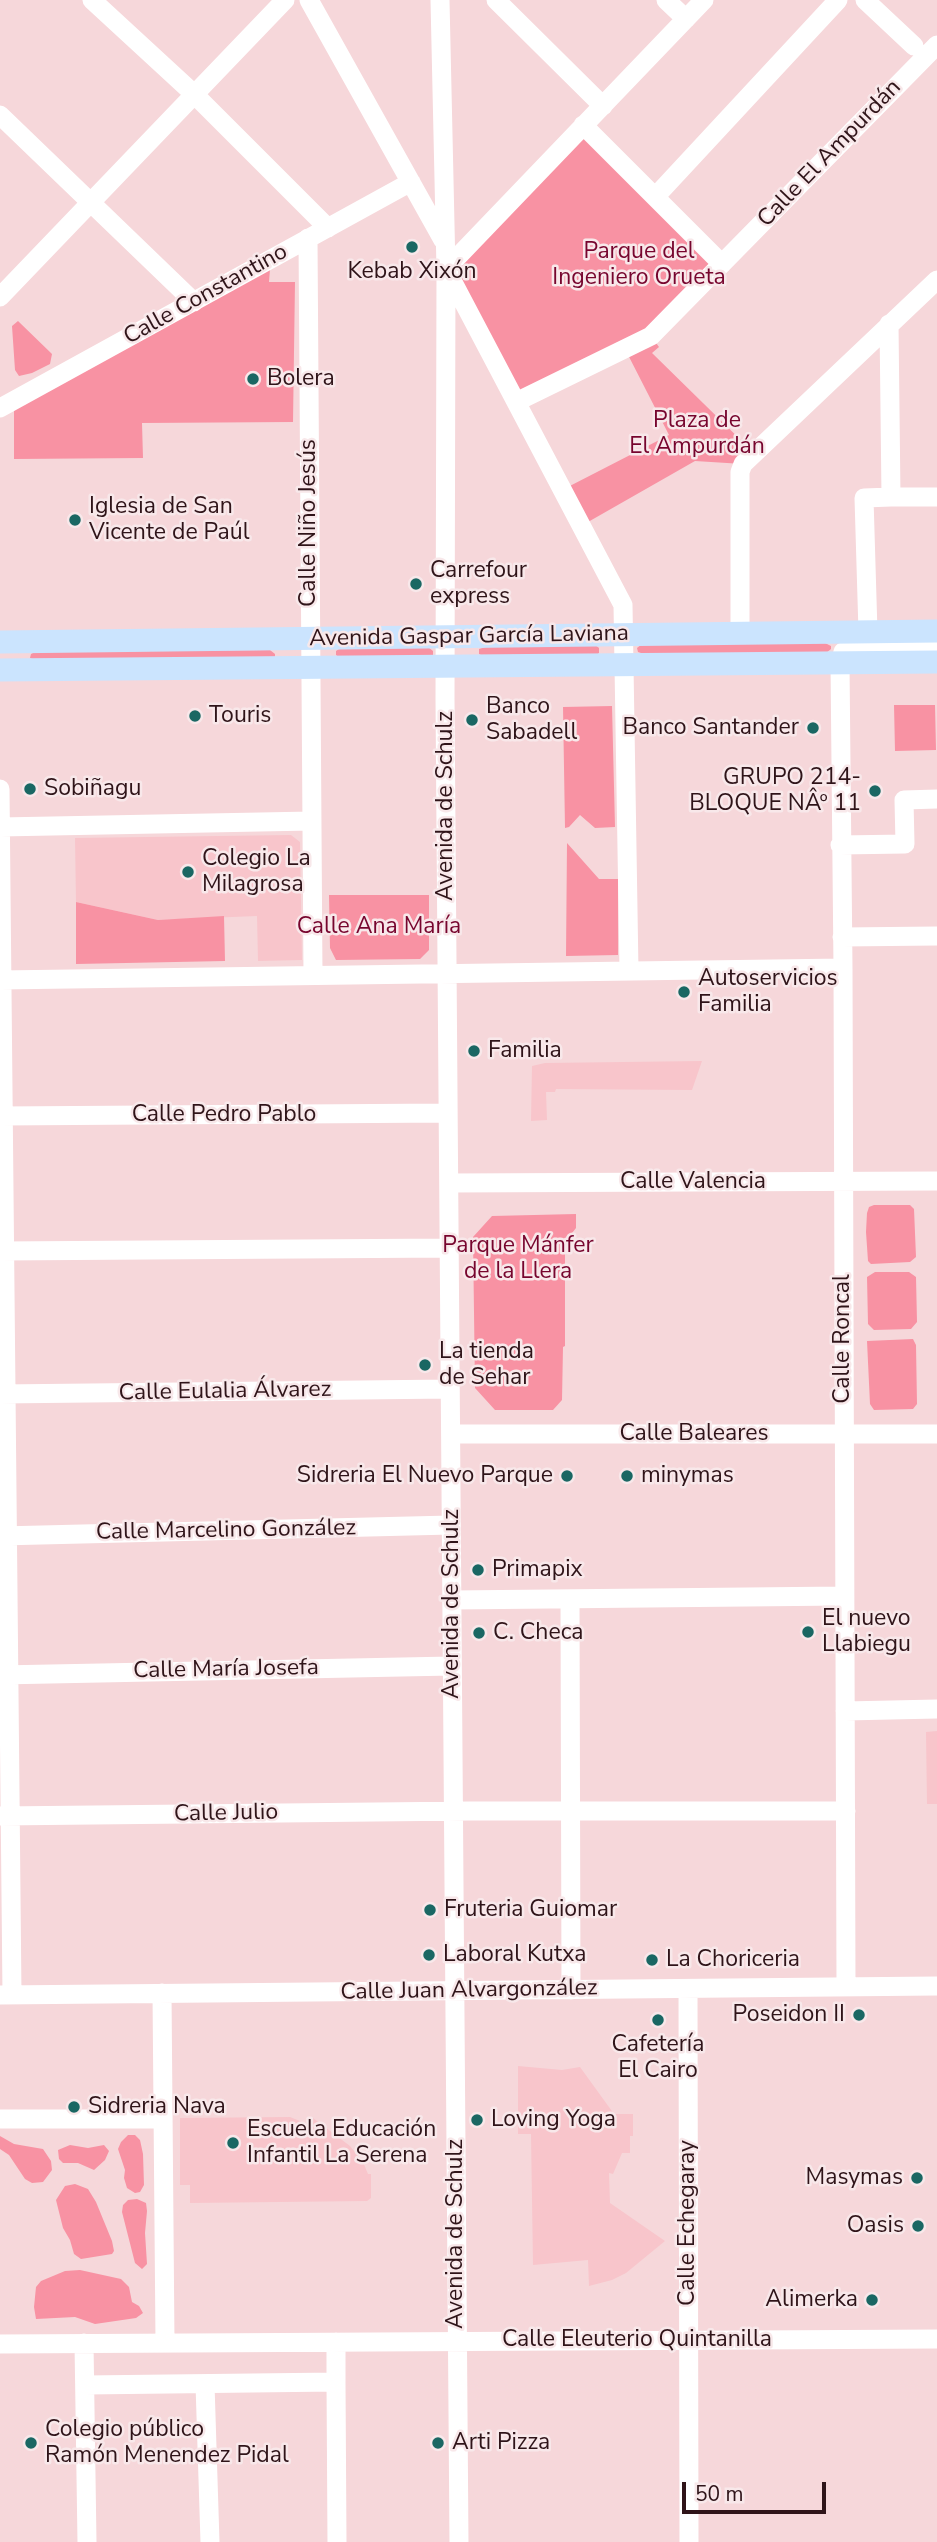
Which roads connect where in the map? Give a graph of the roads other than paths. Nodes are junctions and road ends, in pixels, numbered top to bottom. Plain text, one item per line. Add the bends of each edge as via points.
1 (92, 0) edge
2 (285, 0) edge
3 (309, 0) edge
4 (440, 0) edge
5 (496, 0) edge
6 (666, 0) edge
7 (704, 0) edge
8 (838, 0) edge
9 (865, 0) edge
10 (685, 19) junction
11 (937, 45) edge
12 (914, 46) dead end
13 (194, 94) junction
14 (603, 106) junction
15 (0, 115) edge
16 (583, 125) junction
17 (411, 182) junction
18 (656, 197) junction
19 (91, 202) junction
20 (328, 228) junction
21 (308, 238) junction
22 (445, 244) junction
23 (722, 264) junction
24 (446, 270) junction
25 (937, 280) edge
26 (0, 297) edge
27 (194, 302) junction
28 (889, 324) junction
29 (516, 402) junction
30 (0, 408) edge
31 (891, 497) junction
32 (937, 497) edge
33 (937, 631) edge
34 (868, 632) junction
35 (740, 633) junction
36 (624, 634) junction
37 (445, 637) junction
38 (311, 639) junction
39 (0, 642) edge
40 (937, 643) edge
41 (937, 662) edge
42 (840, 663) junction
43 (625, 665) junction
44 (445, 666) junction
45 (311, 667) junction
46 (0, 670) edge
47 (0, 789) edge
48 (937, 799) edge
49 (312, 821) junction
50 (1, 827) edge
51 (841, 845) junction
52 (937, 936) edge
53 (842, 937) junction
54 (843, 968) junction
55 (629, 971) junction
56 (447, 972) junction
57 (313, 975) junction
58 (1, 980) edge
59 (448, 1113) junction
60 (2, 1116) edge
61 (842, 1181) junction
62 (937, 1181) edge
63 (449, 1182) junction
64 (449, 1248) junction
65 (2, 1251) edge
66 (450, 1389) junction
67 (3, 1394) edge
68 (451, 1434) junction
69 (843, 1434) junction
70 (937, 1434) edge
71 (451, 1525) junction
72 (4, 1536) edge
73 (844, 1596) junction
74 (570, 1599) junction
75 (452, 1600) junction
76 (452, 1665) junction
77 (4, 1675) edge
78 (937, 1709) edge
79 (845, 1710) junction
80 (846, 1811) junction
81 (453, 1812) junction
82 (570, 1812) junction
83 (5, 1816) edge
84 (846, 1986) junction
85 (937, 1986) edge
86 (688, 1989) junction
87 (571, 1990) junction
88 (454, 1992) junction
89 (162, 1993) junction
90 (6, 1995) edge
91 (0, 2119) edge
92 (163, 2119) junction
93 (937, 2339) edge
94 (688, 2340) junction
95 (165, 2342) junction
96 (337, 2342) junction
97 (457, 2342) junction
98 (84, 2343) junction
99 (0, 2344) edge
100 (336, 2382) junction
101 (205, 2384) junction
102 (85, 2385) junction
103 (87, 2542) edge
104 (209, 2542) edge
105 (337, 2542) edge
106 (459, 2542) edge
107 (690, 2542) edge

1 - 13 street
2 - 13 street
3 - 17 street
4 - 22 street
5 - 14 street
6 - 10 street
7 - 10 street
8 - 18 street
9 - 12 street
10 - 14 street
11 - 23 street, Calle El Ampurdán
13 - 19 street
13 - 20 street
14 - 16 street
15 - 19 street
16 - 18 street
16 - 24 street
17 - 20 street, Calle Constantino
17 - 22 street
18 - 23 street
19 - 26 street
19 - 27 street
20 - 21 street, Calle Constantino
21 - 27 street, Calle Constantino
21 - 38 street, Calle Niño Jesús
22 - 24 street
23 - 29 street, Calle El Ampurdán via 651,336
24 - 29 street
24 - 37 street
25 - 28 street
27 - 30 street, Calle Constantino
28 - 31 street
28 - 35 street via 743,464
29 - 36 street via 623,605
31 - 32 street
31 - 34 street via 864,498
33 - 34 main road, Avenida Gaspar García Laviana
34 - 35 main road, Avenida Gaspar García Laviana
35 - 36 main road, Avenida Gaspar García Laviana
36 - 37 main road, Avenida Gaspar García Laviana
36 - 43 street
37 - 38 main road, Avenida Gaspar García Laviana
37 - 44 street, Avenida de Schulz
38 - 39 main road, Avenida Gaspar García Laviana
38 - 45 street, Calle Niño Jesús
40 - 42 street via 854,648 843,652
41 - 42 main road, Avenida Gaspar García Laviana
42 - 43 main road, Avenida Gaspar García Laviana
42 - 51 street, Calle Roncal
43 - 44 main road, Avenida Gaspar García Laviana
43 - 55 street
44 - 45 main road, Avenida Gaspar García Laviana
44 - 56 street, Avenida de Schulz
45 - 46 main road, Avenida Gaspar García Laviana
45 - 49 street, Calle Niño Jesús
47 - 50 street
48 - 51 street via 904,800 905,844
49 - 50 street
49 - 57 street, Calle Niño Jesús
50 - 58 street
51 - 53 street, Calle Roncal
52 - 53 street
53 - 54 street, Calle Roncal
54 - 55 street
54 - 61 street, Calle Roncal
55 - 56 street
56 - 57 street
56 - 59 street, Avenida de Schulz
57 - 58 street
58 - 60 street
59 - 60 street, Calle Pedro Pablo
59 - 63 street, Avenida de Schulz
60 - 65 street
61 - 62 street, Calle Valencia
61 - 63 street, Calle Valencia
61 - 69 street, Calle Roncal
63 - 64 street, Avenida de Schulz
64 - 65 street
64 - 66 street, Avenida de Schulz
65 - 67 street
66 - 67 street, Calle Eulalia Álvarez
66 - 68 street, Avenida de Schulz
67 - 72 street
68 - 69 street, Calle Baleares
68 - 71 street, Avenida de Schulz
69 - 70 street, Calle Baleares
69 - 73 street, Calle Roncal
71 - 72 street, Calle Marcelino González
71 - 75 street, Avenida de Schulz
72 - 77 street
73 - 74 street
73 - 79 street, Calle Roncal
74 - 75 street
74 - 82 street
75 - 76 street, Avenida de Schulz
76 - 77 street, Calle María Josefa
76 - 81 street, Avenida de Schulz
77 - 83 street
78 - 79 street
79 - 80 street, Calle Roncal
80 - 82 street, Calle Julio
80 - 84 street, Calle Roncal
81 - 82 street, Calle Julio
81 - 83 street, Calle Julio
81 - 88 street, Avenida de Schulz
82 - 87 street
83 - 90 street
84 - 85 street, Calle Juan Alvargonzález
84 - 86 street, Calle Juan Alvargonzález
86 - 87 street, Calle Juan Alvargonzález
86 - 94 street, Calle Echegaray
87 - 88 street, Calle Juan Alvargonzález
88 - 89 street, Calle Juan Alvargonzález
88 - 97 street, Avenida de Schulz
89 - 90 street, Calle Juan Alvargonzález
89 - 92 street
91 - 92 street
92 - 95 street
93 - 94 street, Calle Eleuterio Quintanilla
94 - 97 street, Calle Eleuterio Quintanilla
94 - 107 street, Calle Echegaray
95 - 96 street, Calle Eleuterio Quintanilla
95 - 98 street, Calle Eleuterio Quintanilla
96 - 97 street, Calle Eleuterio Quintanilla
96 - 100 street
97 - 106 street, Avenida de Schulz
98 - 99 street, Calle Eleuterio Quintanilla
98 - 102 street
100 - 101 street
100 - 105 street
101 - 102 street
101 - 104 street
102 - 103 street

